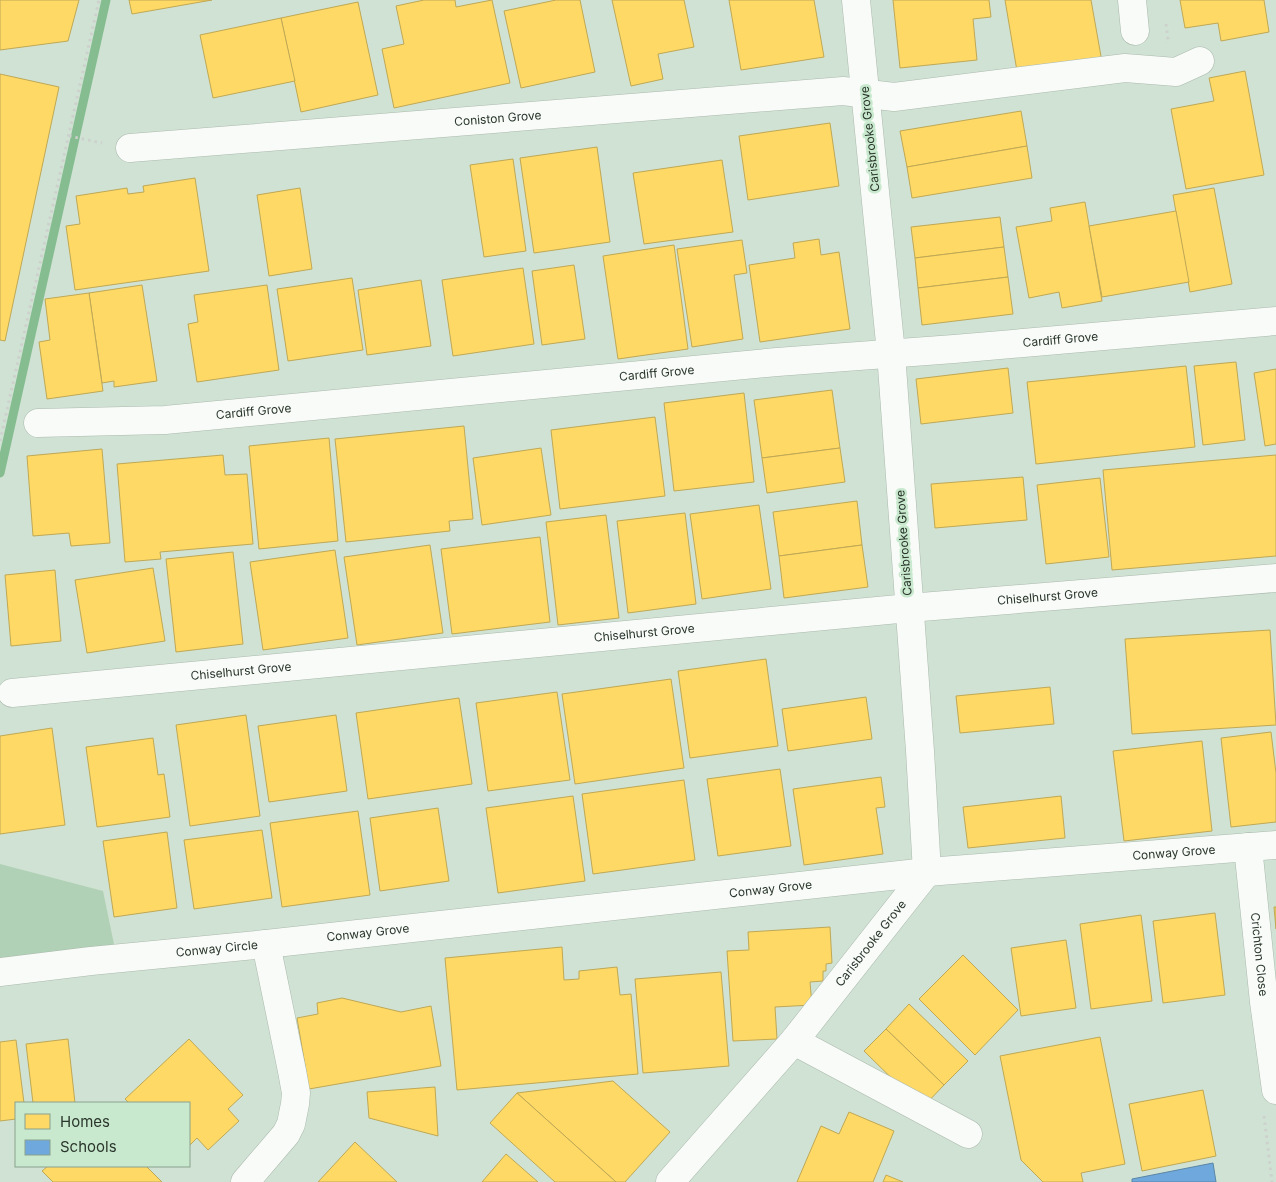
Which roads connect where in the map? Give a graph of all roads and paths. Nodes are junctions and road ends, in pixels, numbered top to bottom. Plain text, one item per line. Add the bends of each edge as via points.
1 (99, 0) edge
2 (856, 0) edge
3 (1132, 0) edge
4 (1134, 32) dead end
5 (1200, 62) dead end
6 (866, 93) junction
7 (70, 136) junction
8 (89, 140) dead end
9 (130, 148) dead end
10 (1276, 321) edge
11 (892, 353) junction
12 (38, 423) dead end
13 (0, 441) edge
14 (1276, 578) edge
15 (909, 608) junction
16 (12, 692) dead end
17 (1276, 845) edge
18 (1248, 847) junction
19 (927, 872) junction
20 (266, 944) junction
21 (0, 972) edge
22 (794, 1041) junction
23 (1276, 1090) edge
24 (968, 1134) dead end
25 (245, 1182) edge
26 (670, 1182) edge

1 - 7 path
2 - 6 street, Carisbrooke Grove
3 - 4 street
5 - 6 street, Coniston Grove via 1176,72 1124,68 894,97
6 - 9 street, Coniston Grove via 843,91
6 - 11 street, Carisbrooke Grove
7 - 8 path
7 - 13 path
10 - 11 street, Cardiff Grove
11 - 12 street, Cardiff Grove via 165,420
11 - 15 street, Carisbrooke Grove
14 - 15 street, Chiselhurst Grove
15 - 16 street, Chiselhurst Grove
15 - 19 street, Carisbrooke Grove
17 - 18 street, Conway Grove
18 - 19 street, Conway Grove
18 - 23 street, Crichton Close
19 - 20 street, Conway Grove
19 - 22 street, Carisbrooke Grove
20 - 21 street, Conway Circle
20 - 25 street, Conway Circle via 296,1104 286,1134
22 - 24 street
22 - 26 street, Carisbrooke Grove

